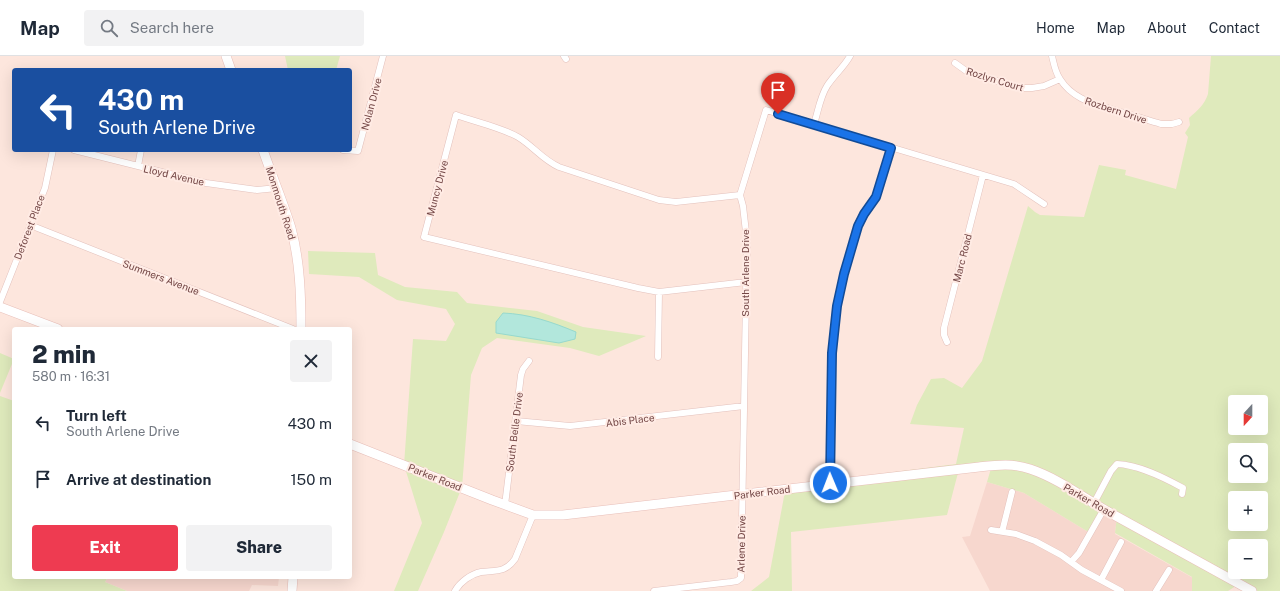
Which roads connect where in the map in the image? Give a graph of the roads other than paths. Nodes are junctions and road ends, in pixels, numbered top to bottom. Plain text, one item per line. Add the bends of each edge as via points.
1 (226, 56) edge
2 (383, 56) edge
3 (850, 56) edge
4 (1052, 56) edge
5 (954, 63) dead end
6 (230, 68) edge
7 (1060, 79) junction
8 (762, 104) dead end
9 (766, 110) junction
10 (1179, 122) dead end
11 (814, 124) junction
12 (891, 148) junction
13 (352, 151) edge
14 (53, 152) edge
15 (82, 152) edge
16 (142, 152) edge
17 (264, 152) edge
18 (138, 166) junction
19 (983, 175) junction
20 (277, 188) junction
21 (740, 195) junction
22 (1044, 204) dead end
23 (30, 225) junction
24 (424, 237) junction
25 (417, 241) dead end
26 (746, 282) junction
27 (659, 292) junction
28 (0, 302) edge
29 (0, 307) edge
30 (53, 327) edge
31 (288, 327) edge
32 (301, 327) edge
33 (947, 342) dead end
34 (658, 357) dead end
35 (529, 361) dead end
36 (744, 406) junction
37 (516, 421) junction
38 (352, 445) edge
39 (830, 483) junction
40 (1012, 492) dead end
41 (742, 494) junction
42 (1182, 494) dead end
43 (1094, 503) junction
44 (505, 505) junction
45 (1104, 509) junction
46 (532, 515) junction
47 (991, 530) dead end
48 (1002, 532) junction
49 (1121, 542) dead end
50 (1071, 562) junction
51 (1169, 570) dead end
52 (293, 579) edge
53 (1101, 580) junction
54 (292, 591) edge
55 (455, 591) edge
56 (654, 591) edge
57 (1121, 591) edge
58 (1156, 591) edge
59 (1252, 591) edge

1 - 6 street
2 - 13 street, Nolan Drive via 358,151
3 - 11 street via 825,89
4 - 7 street, Rozbern Drive
5 - 7 street, Rozlyn Court via 969,73 1022,88 1044,86
7 - 10 street, Rozbern Drive via 1074,94 1086,101 1162,124
8 - 9 street
9 - 11 street
9 - 21 street, South Arlene Drive
11 - 12 street
12 - 19 street
12 - 39 street via 876,197 858,226 837,306 832,353
14 - 23 street, Deforest Place via 45,188
15 - 18 street, Lloyd Avenue
16 - 18 street
17 - 20 street, Monmouth Road
18 - 20 street, Lloyd Avenue via 214,184 256,190
19 - 22 street via 1017,186
19 - 33 street, Marc Road via 944,328
20 - 32 street, Monmouth Road via 295,247
21 - 24 street, Muncy Drive via 676,202 659,200 559,167 515,135 455,112
21 - 26 street, South Arlene Drive via 747,240
23 - 28 street, Deforest Place
23 - 31 street, Summers Avenue
24 - 25 street
24 - 27 street
26 - 27 street
26 - 36 street, South Arlene Drive
27 - 34 street
29 - 30 street
35 - 37 street, South Belle Drive via 521,375
36 - 37 street, Abis Place via 570,426
36 - 41 street, South Arlene Drive
37 - 44 street, South Belle Drive
38 - 44 street, Parker Road
39 - 41 street, Parker Road
39 - 43 street, Parker Road via 1005,465 1042,473
40 - 48 street
41 - 46 street, Parker Road via 563,515
41 - 56 street, Arlene Drive via 740,579
42 - 43 street via 1183,488 1169,481 1117,464
43 - 45 street, Parker Road
44 - 46 street, Parker Road
45 - 50 street via 1079,553
45 - 59 street, Parker Road
46 - 55 street via 511,565 500,570 481,572 464,581
47 - 48 street
48 - 50 street via 1035,541
49 - 53 street
50 - 53 street
51 - 58 street
52 - 54 street
53 - 57 street

